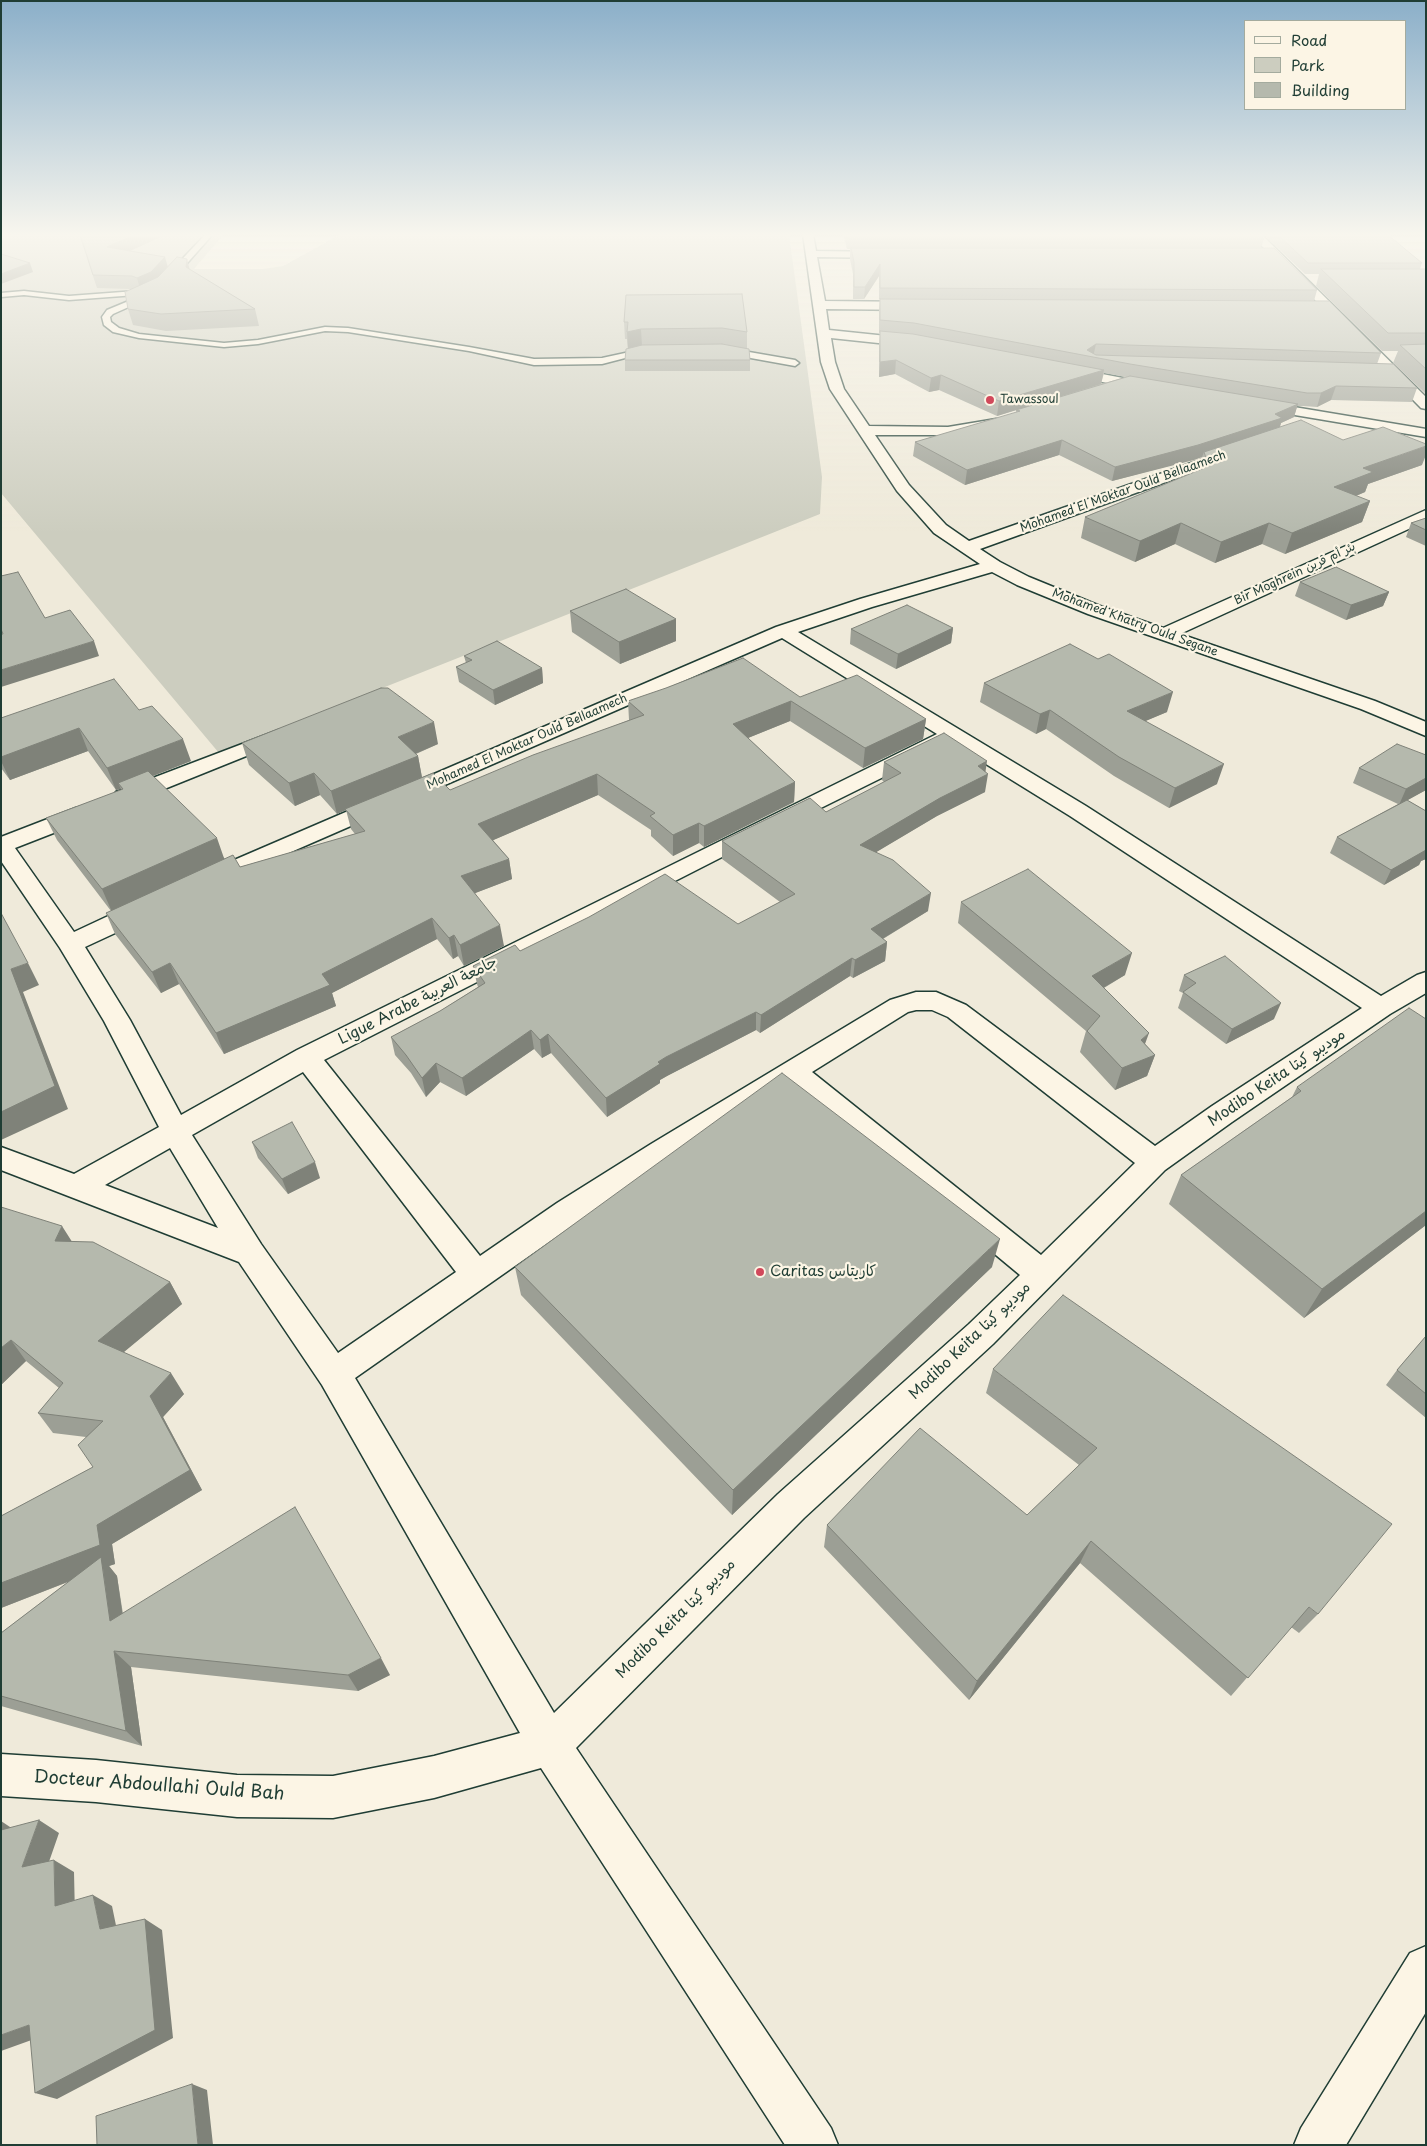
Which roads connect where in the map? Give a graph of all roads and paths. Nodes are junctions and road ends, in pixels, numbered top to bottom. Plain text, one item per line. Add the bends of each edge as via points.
1 (132, 334) edge
2 (298, 334) edge
3 (374, 334) edge
4 (823, 334) edge
5 (833, 334) edge
6 (1356, 334) edge
7 (932, 346) edge
8 (656, 350) edge
9 (712, 350) edge
10 (1397, 356) edge
11 (1378, 357) junction
12 (795, 363) dead end
13 (1101, 363) edge
14 (1372, 371) edge
15 (1392, 372) junction
16 (1127, 383) junction
17 (1165, 389) edge
18 (1100, 391) edge
19 (1242, 402) edge
20 (1426, 405) edge
21 (1012, 418) edge
22 (1337, 418) junction
23 (1311, 427) edge
24 (864, 430) junction
25 (1426, 433) edge
26 (1248, 448) edge
27 (1426, 515) edge
28 (966, 548) junction
29 (994, 566) junction
30 (783, 631) junction
31 (1164, 634) junction
32 (1420, 721) edge
33 (301, 727) edge
34 (954, 734) junction
35 (1, 845) edge
36 (13, 880) edge
37 (189, 888) edge
38 (164, 900) edge
39 (70, 944) junction
40 (1426, 981) edge
41 (1381, 1008) junction
42 (307, 1057) junction
43 (793, 1072) junction
44 (175, 1131) junction
45 (1, 1158) edge
46 (1155, 1162) junction
47 (76, 1187) junction
48 (250, 1253) junction
49 (1041, 1273) junction
50 (477, 1276) junction
51 (334, 1374) junction
52 (550, 1745) junction
53 (1, 1775) edge
54 (1426, 1969) edge
55 (814, 2145) edge
56 (1318, 2145) edge

1 - 2 lane via 224,345
3 - 8 lane via 534,362 602,361
4 - 24 street, Mohamed Khatry Ould Segane via 837,389
5 - 7 street
6 - 11 street
9 - 12 lane
10 - 11 street
11 - 15 street
13 - 16 street via 1050,365
14 - 15 street
15 - 20 street
16 - 17 street
16 - 18 street
19 - 22 street
21 - 24 street via 986,426 948,431
22 - 23 street
22 - 25 street
24 - 28 street, Mohamed Khatry Ould Segane via 924,513
26 - 28 street, Mohamed El Moktar Ould Bellaamech
27 - 31 street, Bir Moghrein بئر أم قرين
28 - 29 street, Mohamed Khatry Ould Segane
29 - 30 street, Mohamed El Moktar Ould Bellaamech
29 - 31 street, Mohamed Khatry Ould Segane via 1094,610
30 - 34 street
30 - 37 street, Mohamed El Moktar Ould Bellaamech
31 - 32 street, Mohamed Khatry Ould Segane
33 - 35 street
34 - 41 street
34 - 42 street, Ligue Arabe جامعة العربية
35 - 36 street
36 - 39 street
38 - 39 street
39 - 44 street via 117,1020
40 - 41 street, Modibo Keita موديبو كيتا
41 - 46 street, Modibo Keita موديبو كيتا
42 - 44 street, Ligue Arabe جامعة العربية
42 - 50 street
43 - 46 street via 899,1006 916,1000 936,1001 957,1011
43 - 49 street
43 - 50 street via 599,1192
44 - 47 street, Ligue Arabe جامعة العربية
44 - 48 street
45 - 47 street
46 - 49 street, Modibo Keita موديبو كيتا
47 - 48 street
48 - 51 street
49 - 52 street, Modibo Keita موديبو كيتا via 980,1334 791,1506
50 - 51 street
51 - 52 street
52 - 53 street, Docteur Abdoullahi Ould Bah via 434,1777 333,1797 236,1796
52 - 55 street
54 - 56 street

